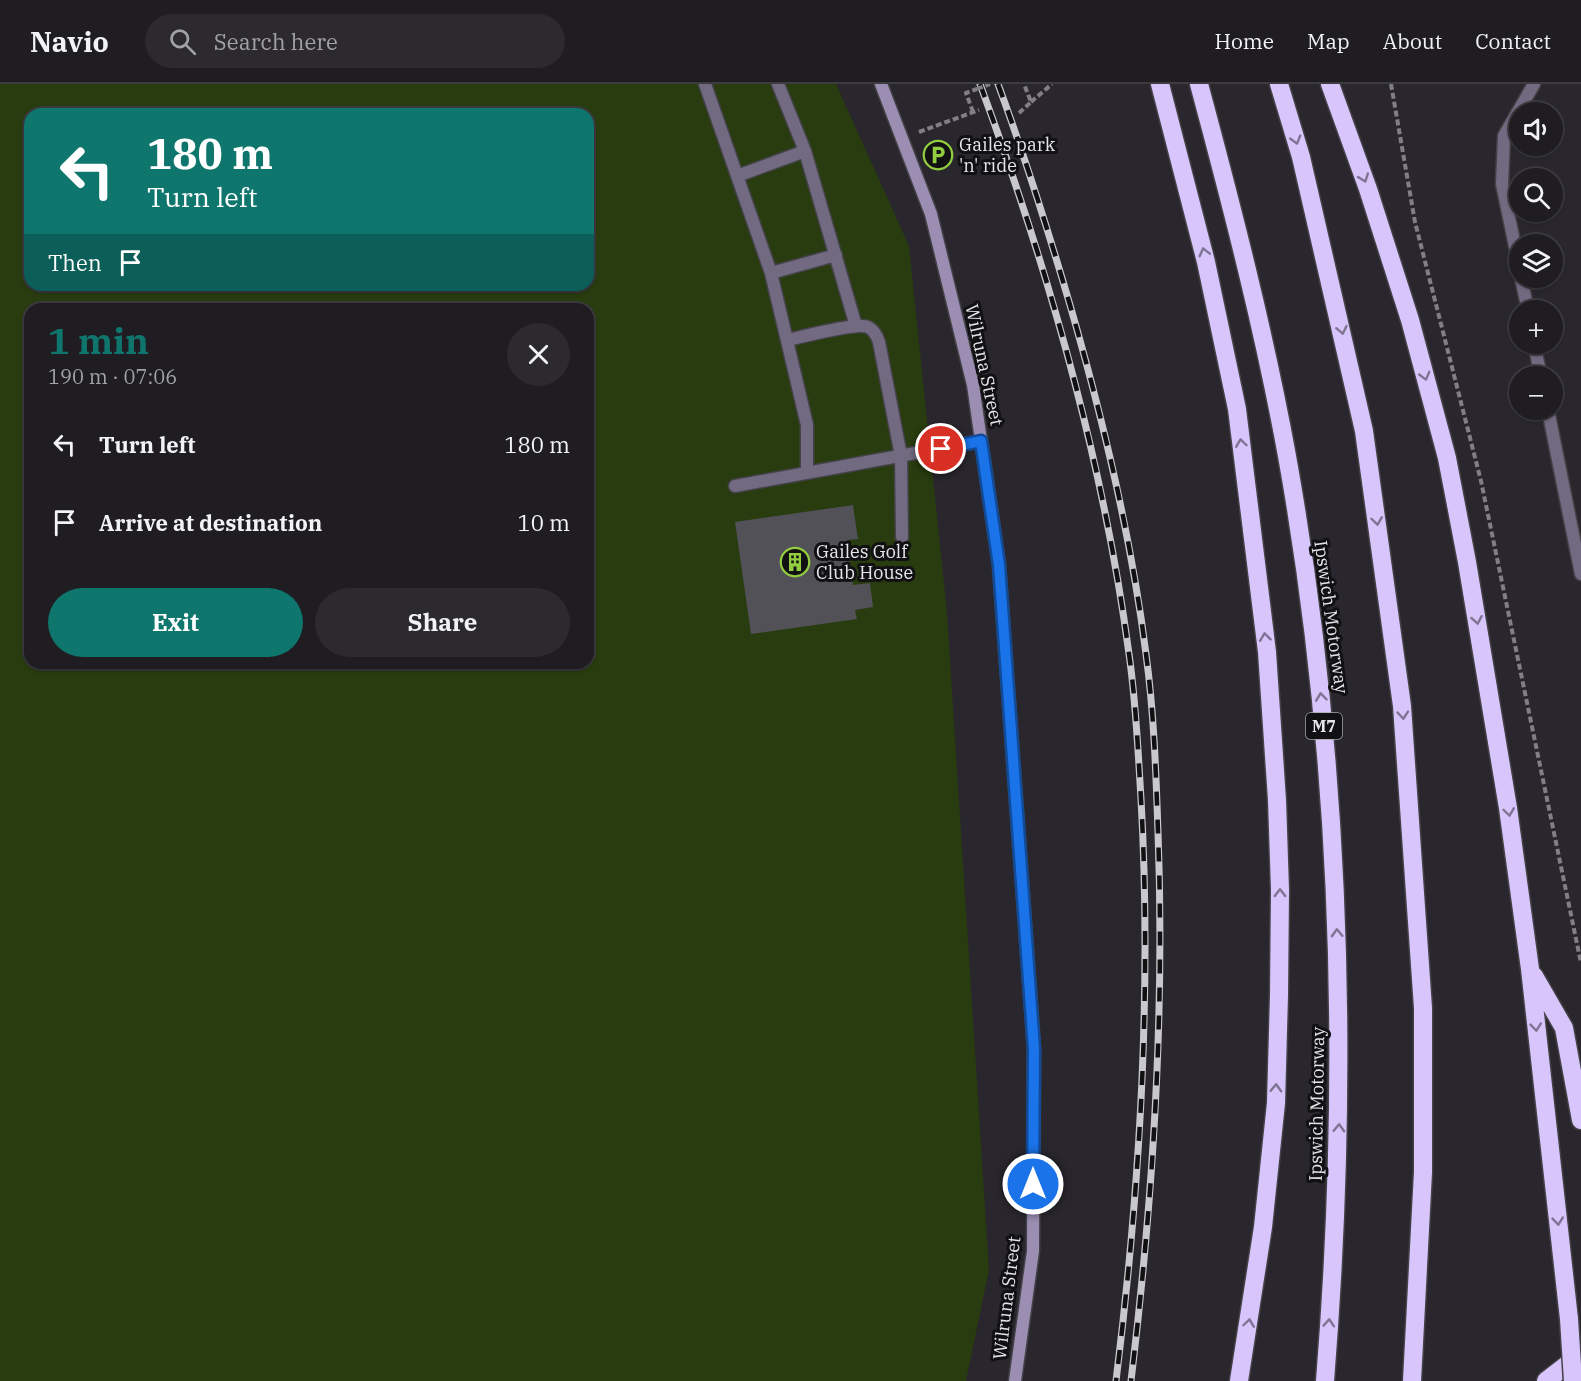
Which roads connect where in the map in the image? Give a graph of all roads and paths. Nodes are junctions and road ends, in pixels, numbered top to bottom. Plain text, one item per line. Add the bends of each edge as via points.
1 (705, 84) edge
2 (778, 84) edge
3 (881, 84) edge
4 (990, 84) edge
5 (1024, 84) edge
6 (1051, 84) edge
7 (1160, 84) edge
8 (1199, 84) edge
9 (1280, 84) edge
10 (1330, 84) edge
11 (1391, 84) edge
12 (1534, 84) edge
13 (1030, 102) junction
14 (1019, 112) dead end
15 (902, 138) junction
16 (805, 151) junction
17 (737, 176) junction
18 (1512, 234) edge
19 (836, 255) junction
20 (771, 273) junction
21 (856, 326) junction
22 (787, 340) junction
23 (1550, 420) edge
24 (981, 441) junction
25 (901, 456) junction
26 (807, 473) junction
27 (735, 486) dead end
28 (902, 537) dead end
29 (1581, 574) edge
30 (1581, 963) edge
31 (1530, 969) junction
32 (1581, 1120) edge
33 (1581, 1354) edge
34 (1015, 1381) edge
35 (1239, 1381) edge
36 (1325, 1381) edge
37 (1412, 1381) edge
38 (1546, 1381) edge
39 (1573, 1381) edge

1 - 17 street
2 - 16 street
3 - 15 main road, Wilruna Street
4 - 15 path, bridge via 966,93 976,111
5 - 13 path
6 - 13 path
35 -> 7 highway via 1263,1227 1275,1103 1280,995 1277,800 1267,652 1236,409 1206,262
36 -> 8 highway, Ipswich Motorway / M7 via 1339,1120 1339,982 1334,842 1322,707 1286,454 1240,239
9 -> 37 highway via 1301,157 1364,431 1402,706 1423,1008 1423,1172
10 -> 31 highway via 1410,320 1447,458 1508,808
11 - 30 path via 1415,222 1481,481
12 - 18 street via 1504,136 1502,184
13 - 14 path
15 - 24 main road, Wilruna Street via 931,214 973,385
16 - 17 street
16 - 19 street
17 - 20 street
19 - 20 street
19 - 21 street
20 - 22 street
21 - 22 street
21 - 25 street via 868,326 876,333
22 - 26 street via 807,425
23 - 29 street
24 - 25 street
24 - 34 main road, Wilruna Street via 999,565 1034,1049 1033,1251
25 - 26 street
25 - 28 street
26 - 27 street
31 - 32 highway via 1564,1028
31 -> 39 highway, bridge
33 - 38 highway

